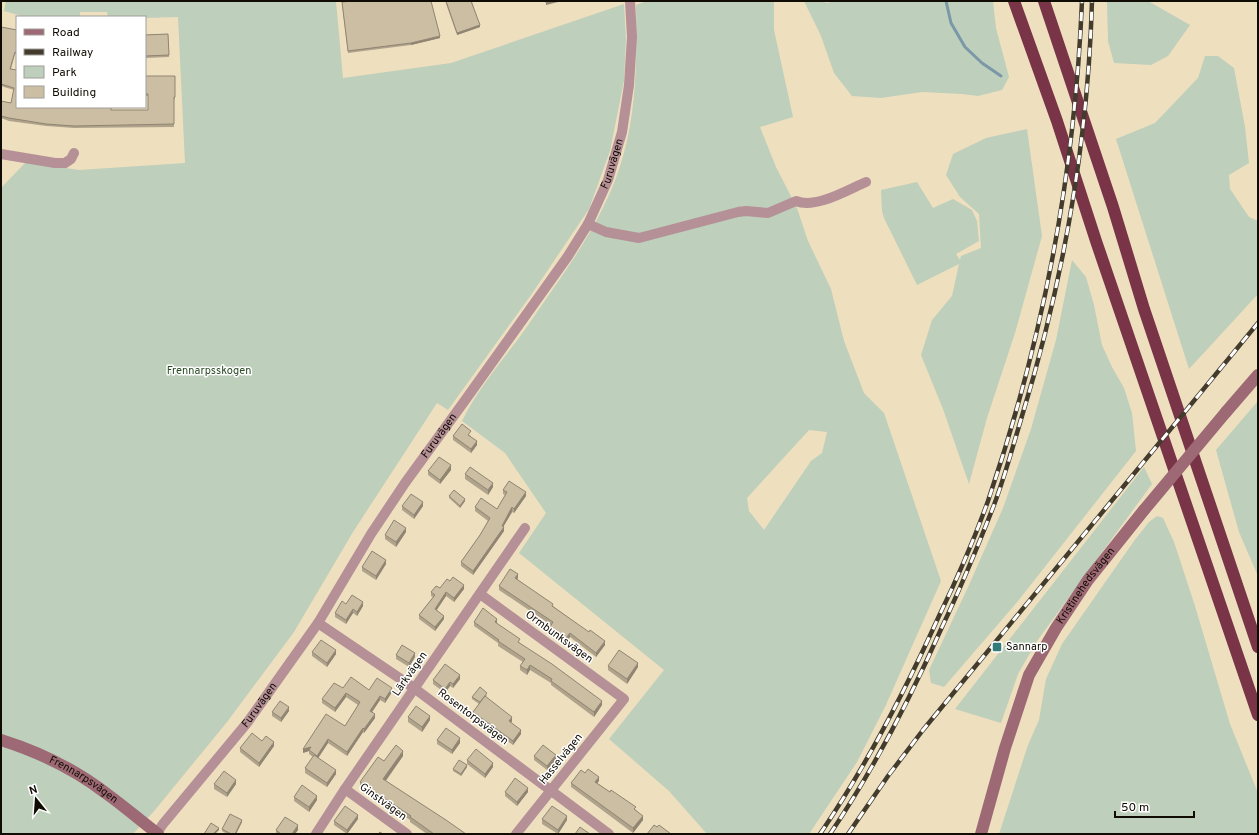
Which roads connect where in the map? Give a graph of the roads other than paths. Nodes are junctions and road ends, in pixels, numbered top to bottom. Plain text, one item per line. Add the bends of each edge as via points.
1 (630, 1) edge
2 (1014, 1) edge
3 (1044, 1) edge
4 (74, 153) dead end
5 (1, 154) edge
6 (866, 182) dead end
7 (588, 224) junction
8 (1258, 375) edge
9 (525, 528) dead end
10 (480, 594) junction
11 (318, 623) junction
12 (1258, 647) edge
13 (414, 688) junction
14 (624, 699) joint
15 (1258, 715) edge
16 (1, 740) edge
17 (345, 789) junction
18 (551, 790) junction
19 (157, 834) edge
20 (316, 834) edge
21 (407, 834) edge
22 (516, 834) edge
23 (609, 834) edge
24 (981, 834) edge

1 - 7 street, Furuvägen via 632,37 629,86 622,132 608,180
2 - 15 highway
3 - 12 highway
4 - 5 street via 65,163
6 - 7 street via 823,200 802,203 796,201 768,213 738,212 639,238 606,232
7 - 11 street, Furuvägen via 568,256 405,482
8 - 24 street, Kristinehedsvägen, bridge via 1088,580 1056,628 1029,675
9 - 10 street, Lärkvägen
10 - 13 street, Lärkvägen
10 - 14 street, Ormbunksvägen
11 - 13 street, Rosentorpsvägen
11 - 19 street, Furuvägen via 247,723
13 - 17 street, Lärkvägen
13 - 18 street, Rosentorpsvägen
14 - 18 street, Hasselvägen
16 - 19 street, Frennarpsvägen via 65,766 107,793
17 - 20 street, Lärkvägen
17 - 21 street, Ginstvägen
18 - 22 street, Hasselvägen
18 - 23 street, Rosentorpsvägen

